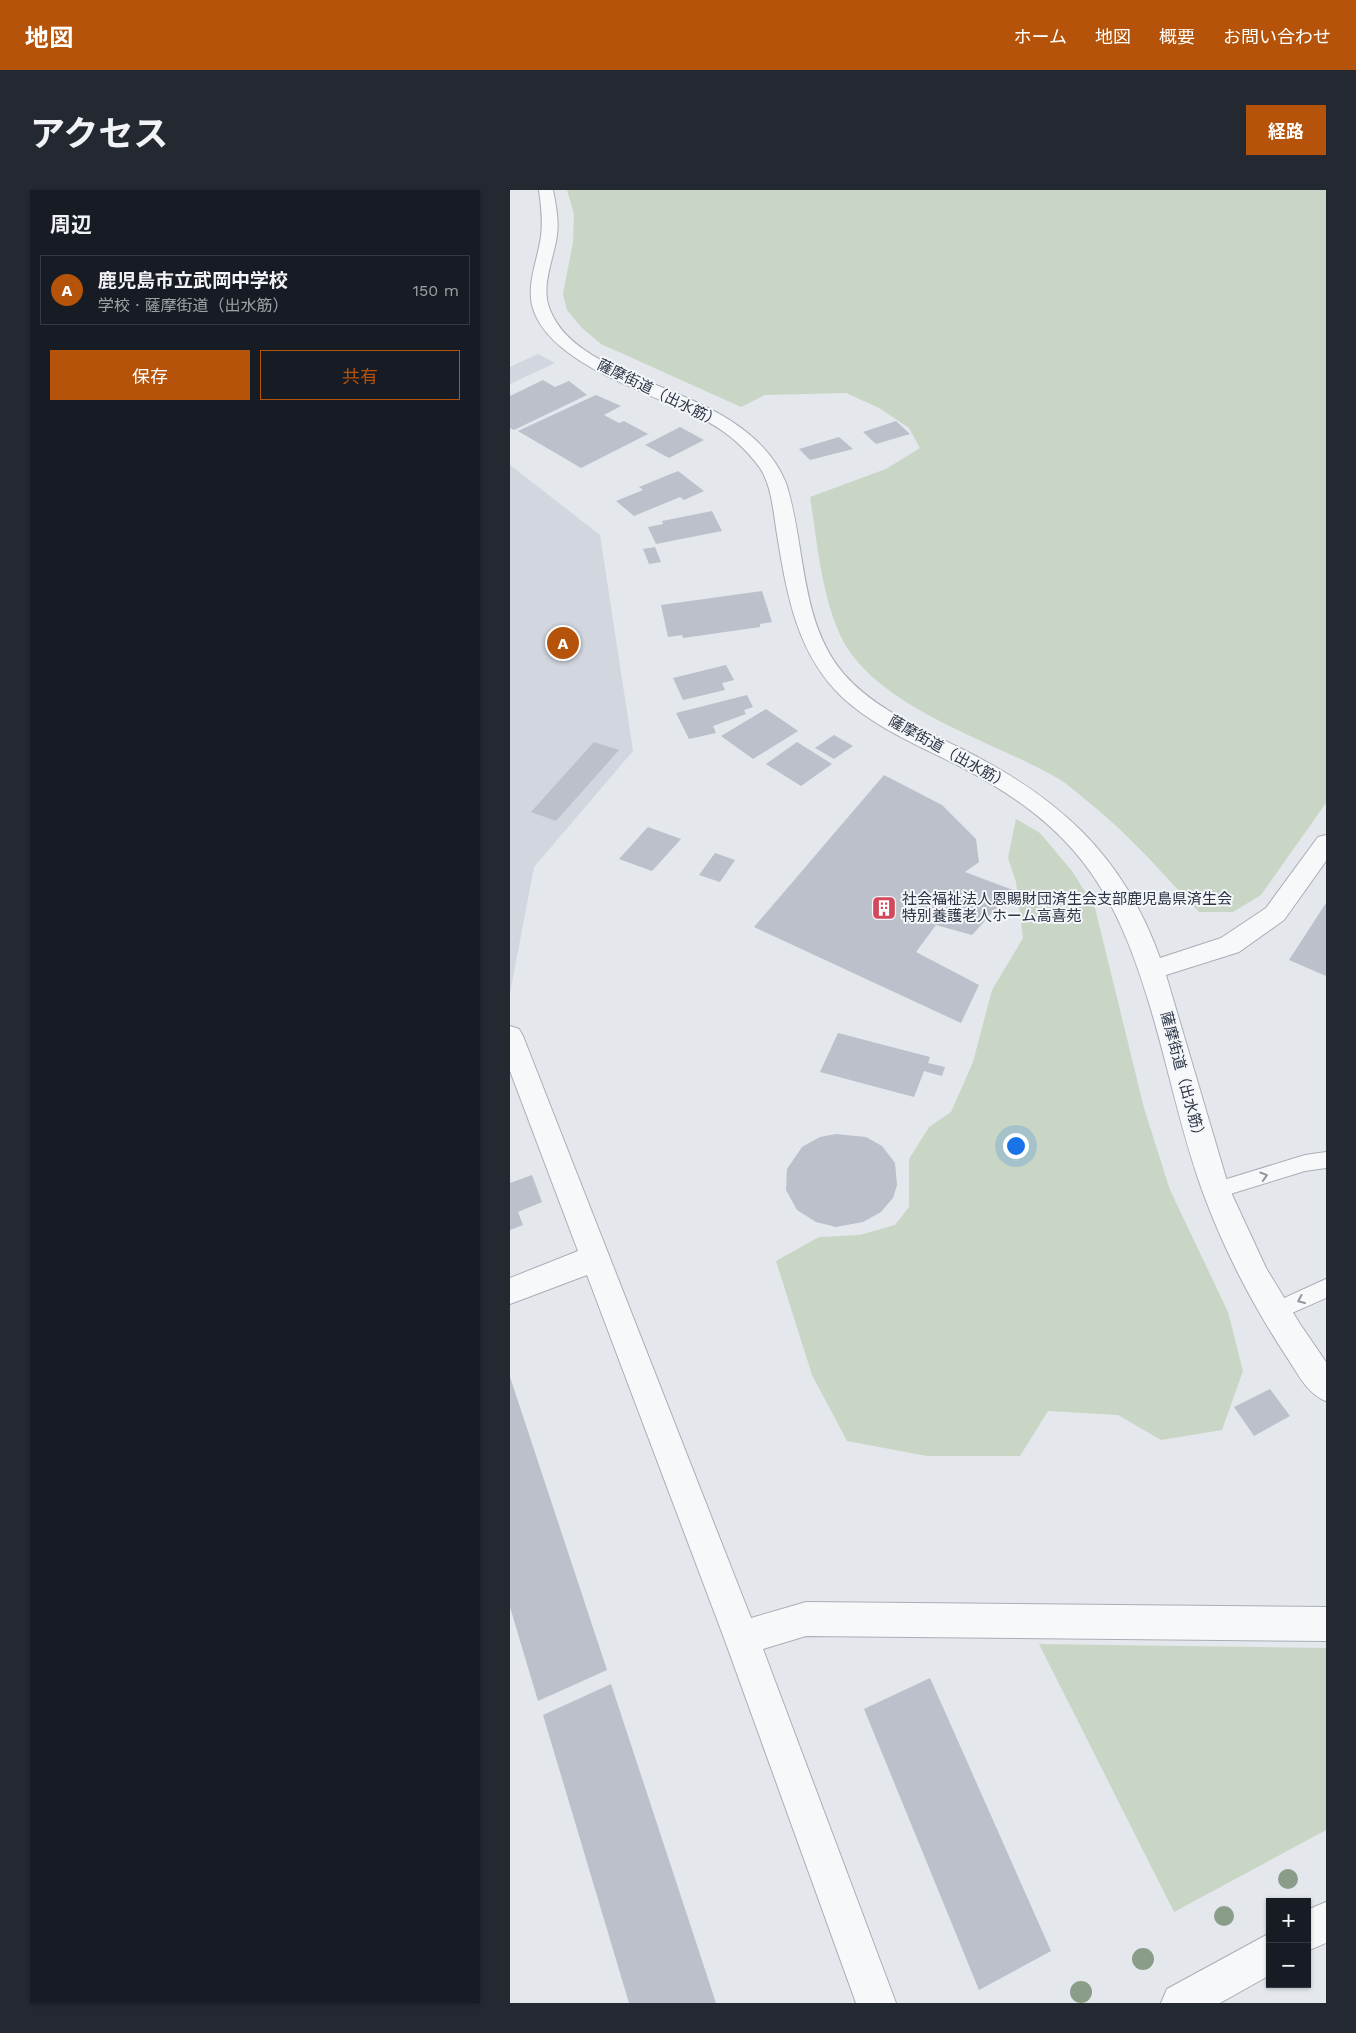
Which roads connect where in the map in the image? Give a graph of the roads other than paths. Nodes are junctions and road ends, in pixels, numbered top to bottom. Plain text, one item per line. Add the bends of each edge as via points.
1 (546, 190) edge
2 (1326, 843) edge
3 (1152, 970) junction
4 (510, 1036) edge
5 (1326, 1160) edge
6 (1217, 1190) junction
7 (596, 1258) junction
8 (1326, 1288) edge
9 (510, 1291) edge
10 (1276, 1311) junction
11 (1326, 1387) edge
12 (1326, 1624) edge
13 (741, 1638) junction
14 (1326, 1921) edge
15 (1311, 1930) edge
16 (1266, 1955) edge
17 (876, 2003) edge
18 (1181, 2003) edge

1 - 3 street, 薩摩街道（出水筋） via 550,232 538,289 539,301 543,314 559,338 588,358 705,412 756,448 771,471 781,496 803,613 810,638 822,660 854,696 907,730 1026,795 1069,828 1116,889 1141,936
2 - 3 street via 1275,914 1230,945
3 - 6 street, 薩摩街道（出水筋）
4 - 7 street
6 -> 5 lane via 1305,1163
6 - 10 street, 薩摩街道（出水筋） via 1252,1270
7 - 9 street
7 - 13 street
8 -> 10 lane
10 - 11 street, 薩摩街道（出水筋）
12 - 13 street via 806,1619
13 - 17 street
14 - 15 street
16 - 18 street

